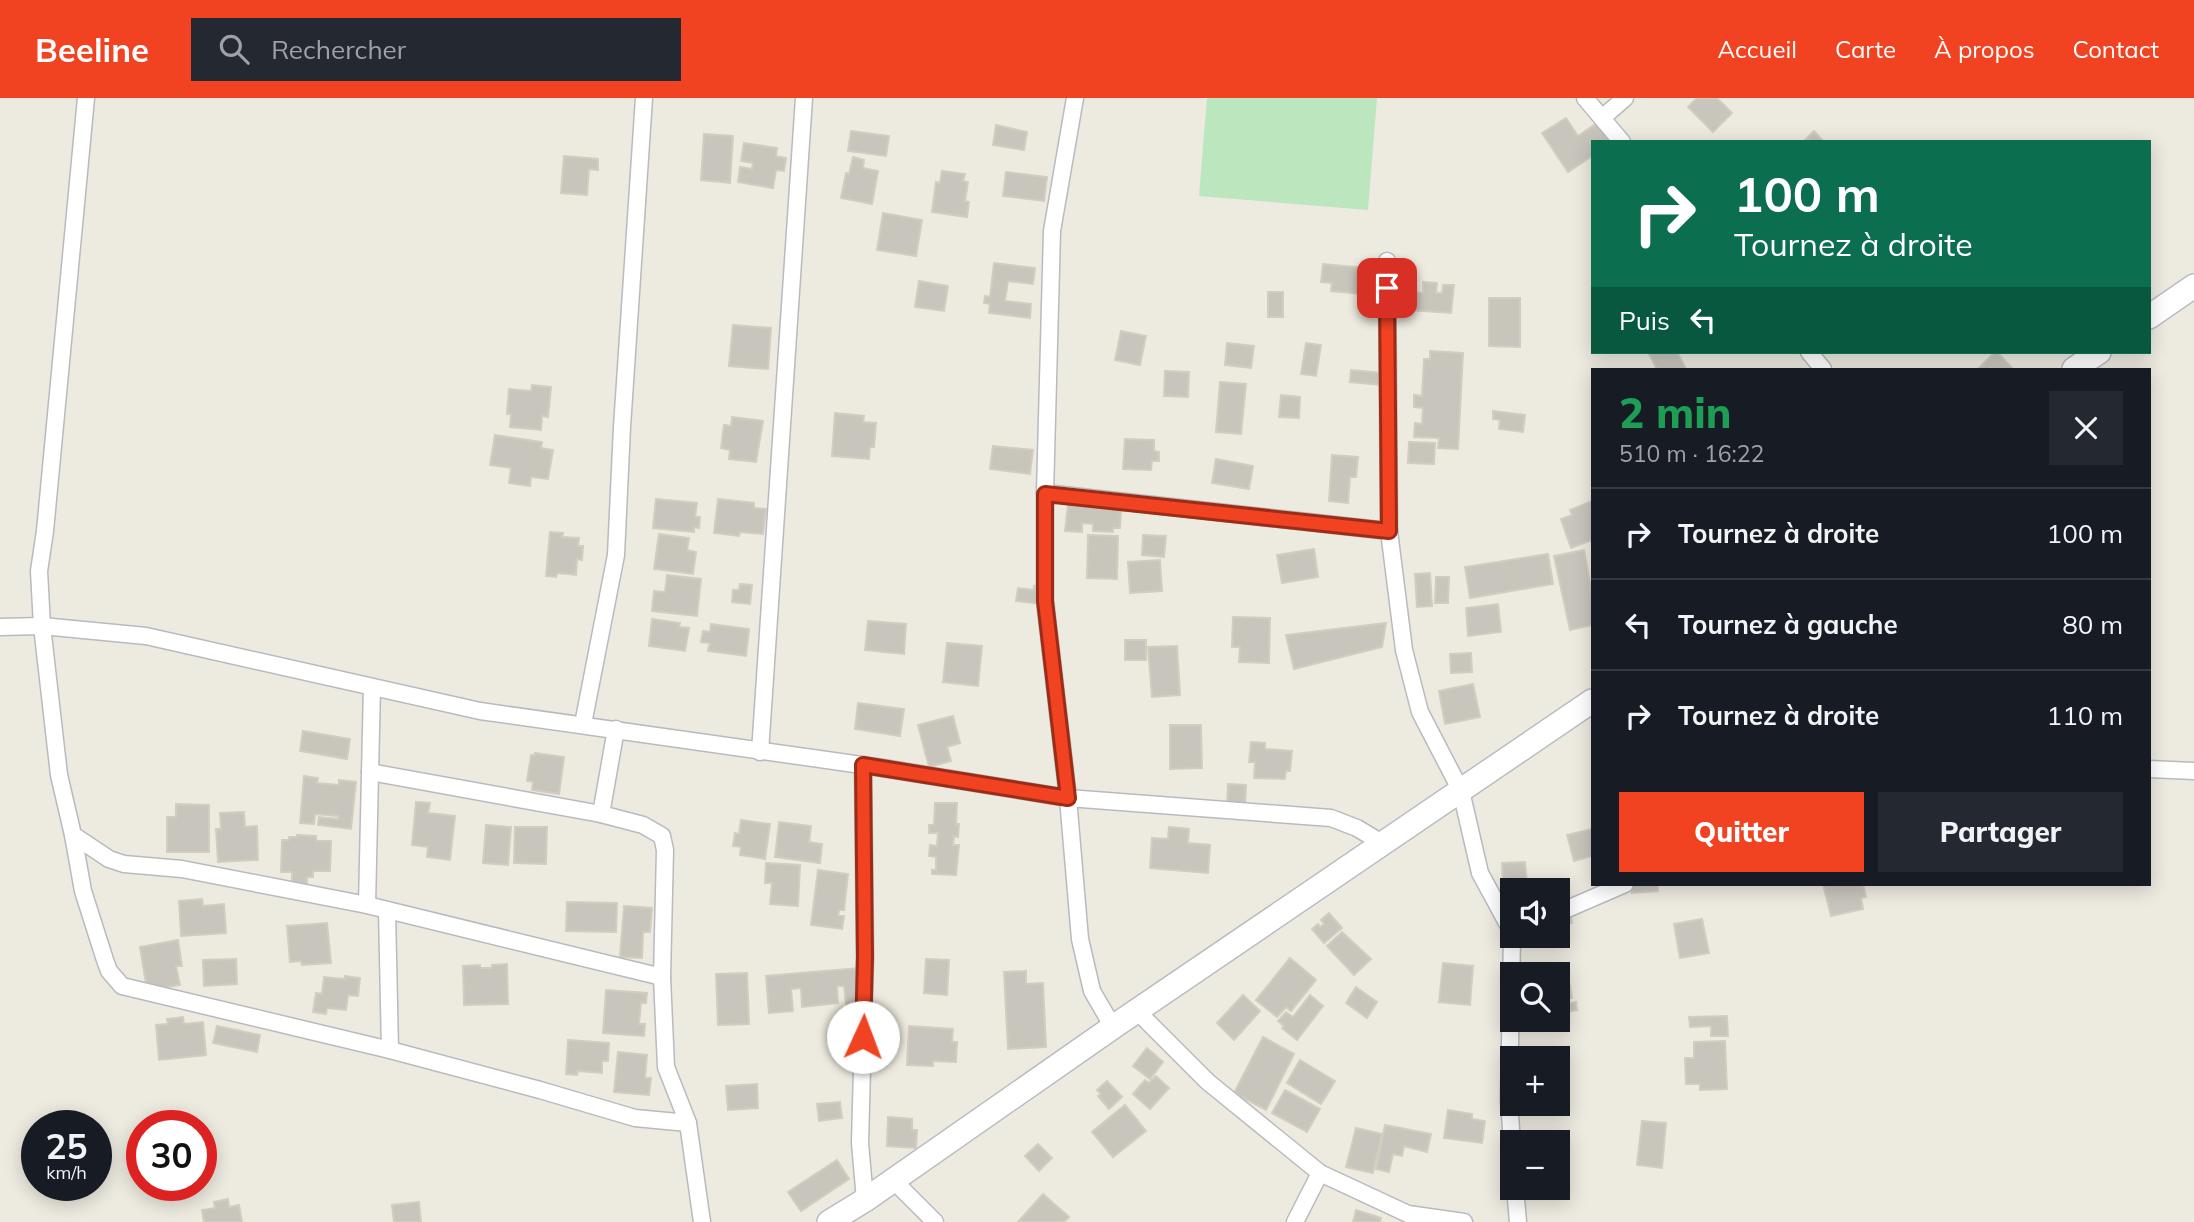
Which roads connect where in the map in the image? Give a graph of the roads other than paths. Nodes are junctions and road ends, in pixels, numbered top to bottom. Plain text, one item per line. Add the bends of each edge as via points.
1 (86, 98) edge
2 (644, 98) edge
3 (804, 98) edge
4 (1075, 98) edge
5 (1585, 98) edge
6 (1625, 98) edge
7 (1602, 118) junction
8 (1620, 140) edge
9 (1387, 261) dead end
10 (2194, 286) edge
11 (2151, 316) edge
12 (1811, 354) edge
13 (2096, 354) edge
14 (1822, 368) edge
15 (2075, 368) edge
16 (1045, 494) junction
17 (1389, 531) junction
18 (41, 626) junction
19 (0, 627) edge
20 (372, 687) junction
21 (1591, 702) edge
22 (583, 724) junction
23 (616, 729) junction
24 (760, 752) junction
25 (863, 765) junction
26 (2151, 769) edge
27 (2194, 771) edge
28 (370, 772) junction
29 (1461, 791) junction
30 (1068, 798) junction
31 (601, 814) junction
32 (74, 835) junction
33 (1382, 843) junction
34 (1620, 886) edge
35 (367, 905) junction
36 (1570, 908) edge
37 (387, 909) junction
38 (1500, 911) edge
39 (1512, 948) edge
40 (662, 977) junction
41 (1137, 1011) junction
42 (1113, 1027) junction
43 (390, 1050) junction
44 (688, 1123) junction
45 (1511, 1130) edge
46 (1320, 1173) junction
47 (893, 1180) junction
48 (864, 1200) junction
49 (1516, 1200) edge
50 (930, 1216) edge
51 (702, 1222) edge
52 (829, 1222) edge
53 (910, 1222) edge
54 (1295, 1222) edge
55 (1464, 1222) edge
56 (1518, 1222) edge

1 - 18 street via 39,571
2 - 22 street via 616,555
3 - 24 street
4 - 16 street via 1052,231
5 - 7 street
6 - 7 street
7 - 8 street
9 - 17 street
10 - 11 main road
12 - 14 street
13 - 15 main road
16 - 17 street
16 - 30 street via 1045,601
17 - 29 street via 1404,650 1420,712
18 - 19 street
18 - 20 street via 146,636
18 - 32 street via 60,775
20 - 22 street via 480,711
20 - 28 street
21 - 29 main road
22 - 23 street
23 - 24 street
23 - 31 street
24 - 25 street
25 - 30 street
25 - 48 street via 865,957 859,1143
26 - 27 street
28 - 31 street
28 - 35 street
29 - 33 main road
29 - 38 street via 1480,873
30 - 33 street via 1331,818
30 - 42 street via 1080,939 1092,991
31 - 40 street via 643,825 662,836
32 - 35 street via 108,859 124,864 181,869
32 - 43 street via 83,891 104,960 122,986
33 - 41 main road
34 - 36 street
35 - 37 street
37 - 40 street
37 - 43 street
39 - 45 street
40 - 44 street via 666,1067
41 - 42 main road
41 - 46 street via 1208,1082
42 - 47 main road
43 - 44 street via 635,1118
44 - 51 street
46 - 54 street
46 - 55 street via 1408,1214
47 - 48 main road
47 - 50 street
48 - 52 main road
49 - 56 street
50 - 53 street

